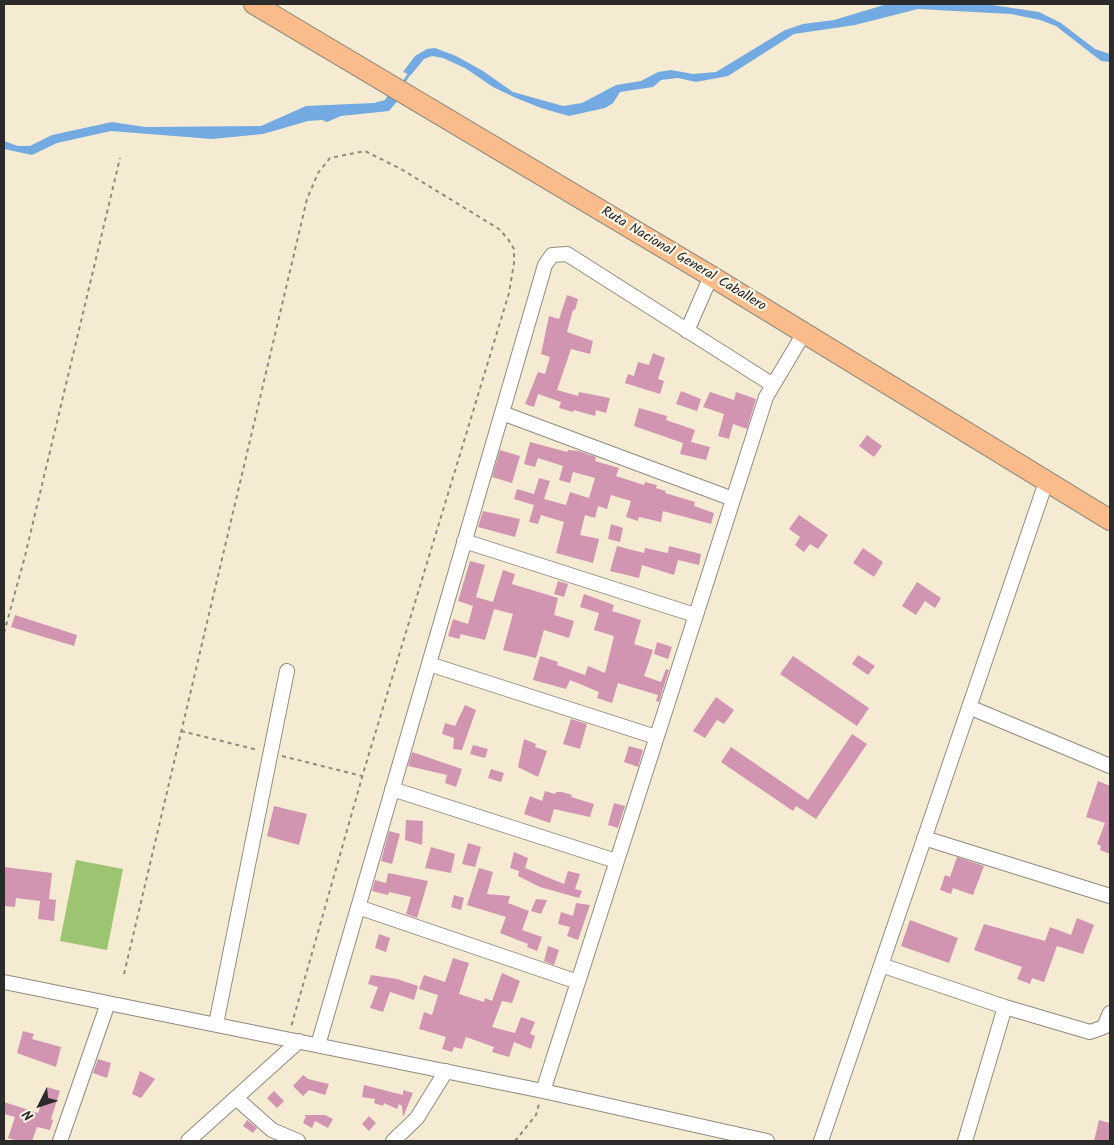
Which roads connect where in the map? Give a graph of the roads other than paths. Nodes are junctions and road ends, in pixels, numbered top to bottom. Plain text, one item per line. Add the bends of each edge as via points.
1 (254, 4) edge
2 (711, 276) junction
3 (687, 331) junction
4 (804, 333) junction
5 (773, 385) junction
6 (502, 412) junction
7 (1046, 482) junction
8 (733, 498) junction
9 (1110, 520) edge
10 (464, 541) junction
11 (696, 615) junction
12 (429, 664) junction
13 (287, 671) dead end
14 (969, 708) junction
15 (656, 737) junction
16 (1110, 766) edge
17 (392, 789) junction
18 (924, 838) junction
19 (616, 861) junction
20 (1110, 896) edge
21 (358, 907) junction
22 (881, 965) junction
23 (4, 982) edge
24 (578, 982) junction
25 (108, 1003) junction
26 (1005, 1006) junction
27 (1110, 1013) edge
28 (216, 1024) junction
29 (293, 1040) junction
30 (318, 1045) junction
31 (446, 1071) junction
32 (542, 1091) junction
33 (236, 1098) junction
34 (60, 1141) edge
35 (188, 1141) edge
36 (298, 1141) edge
37 (393, 1141) edge
38 (767, 1141) edge
39 (821, 1141) edge
40 (965, 1141) edge

1 - 2 highway, Ruta Nacional General Caballero
2 - 3 street
2 - 4 highway, Ruta Nacional General Caballero
3 - 5 street
3 - 6 street via 567,254 552,256 545,265
4 - 5 street
4 - 7 highway, Ruta Nacional General Caballero
5 - 8 street via 766,397
6 - 8 street
6 - 10 street
7 - 9 highway, Ruta Nacional General Caballero
7 - 14 street
8 - 11 street
10 - 11 street
10 - 12 street
11 - 15 street
12 - 15 street
12 - 17 street
13 - 28 street
14 - 16 street
14 - 18 street
15 - 19 street
17 - 19 street
17 - 21 street
18 - 20 street
18 - 22 street
19 - 24 street
21 - 24 street
21 - 30 street
22 - 26 street
22 - 39 street
23 - 25 street
24 - 32 street
25 - 28 street
25 - 34 street
26 - 27 street via 1090,1032 1104,1027
26 - 40 street
28 - 29 street
29 - 30 street
29 - 33 street
30 - 31 street
31 - 32 street
31 - 37 street via 417,1118
32 - 38 street
33 - 35 street
33 - 36 street via 272,1130

